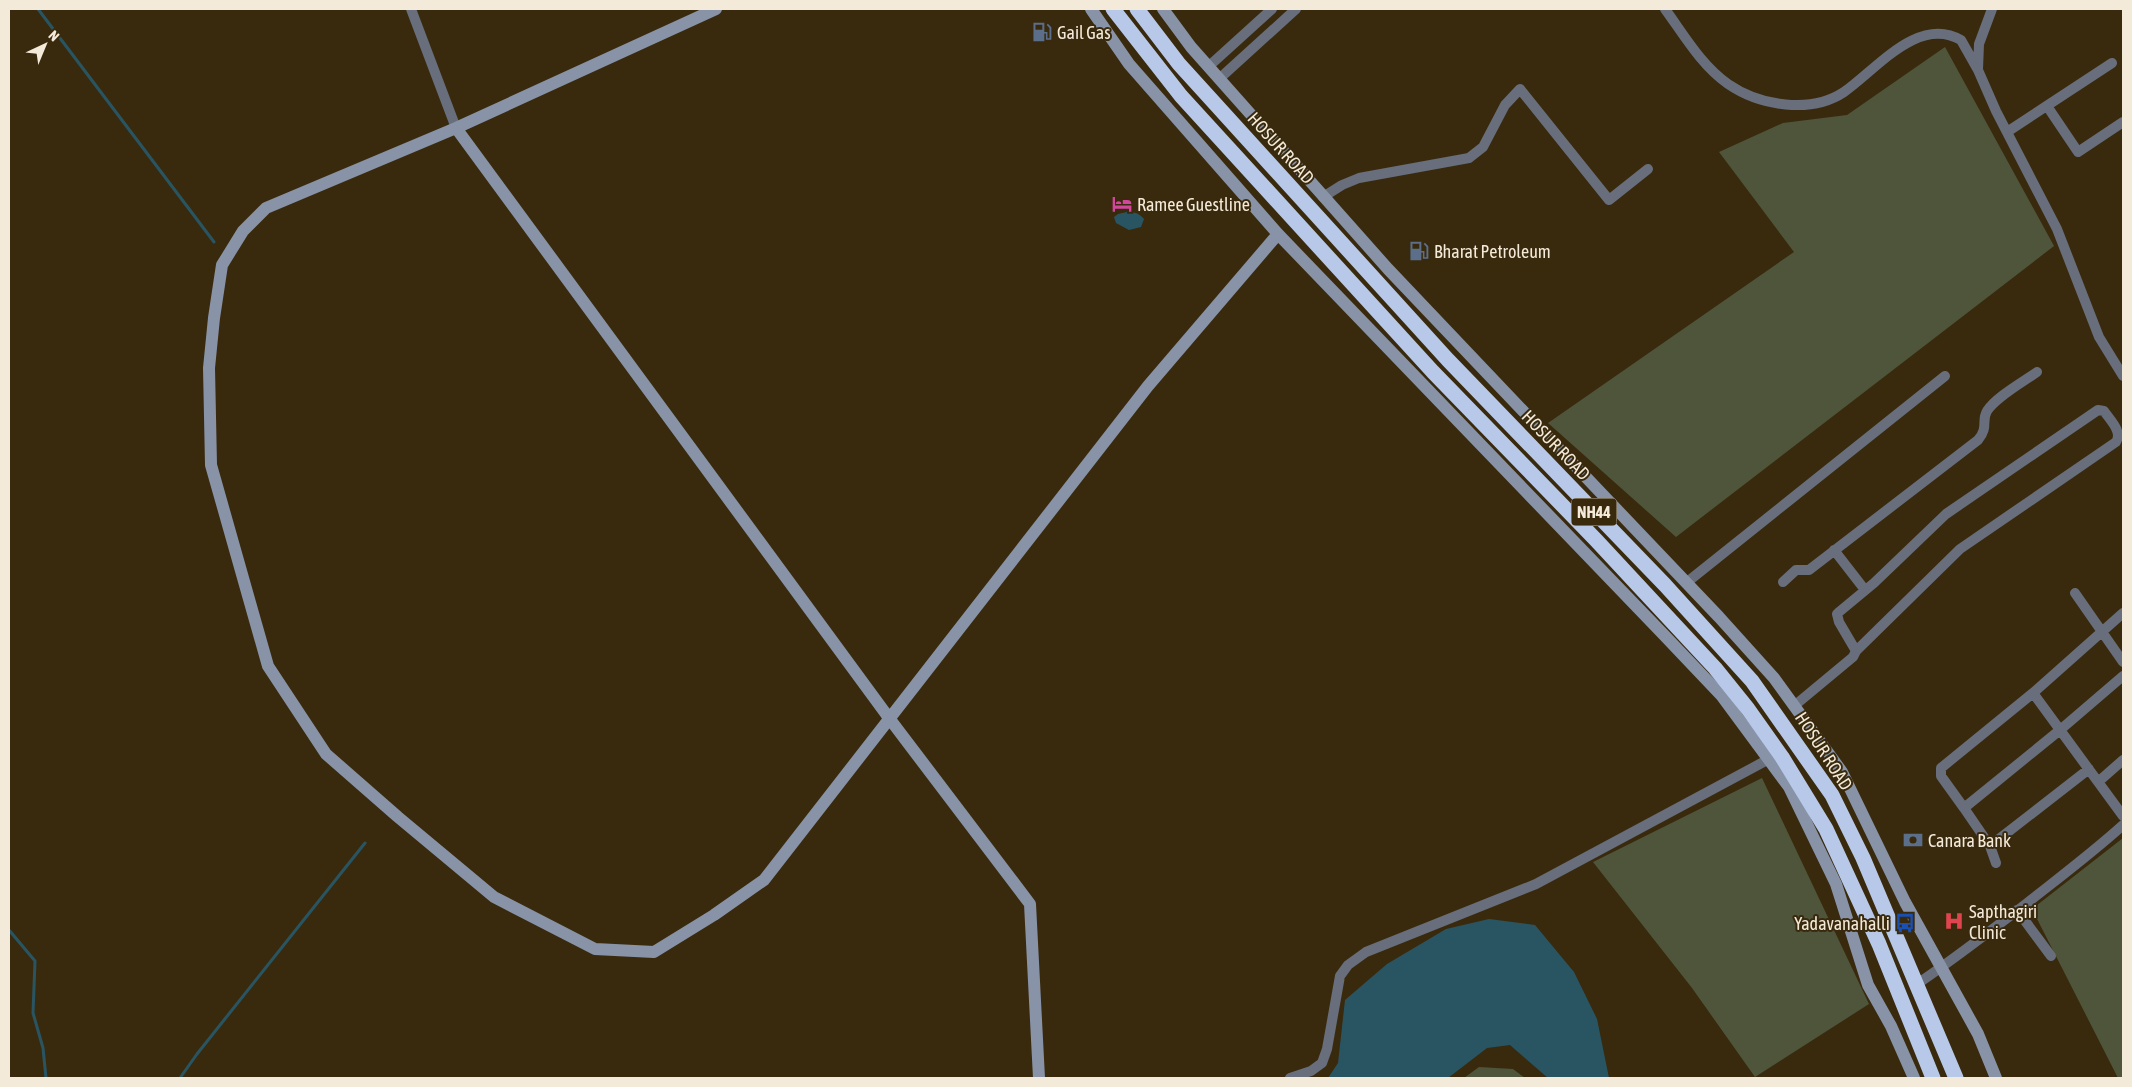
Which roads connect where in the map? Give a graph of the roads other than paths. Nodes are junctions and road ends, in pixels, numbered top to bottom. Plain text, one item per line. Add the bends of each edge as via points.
1 (411, 9) edge
2 (716, 9) edge
3 (1091, 9) edge
4 (1113, 9) edge
5 (1137, 9) edge
6 (1163, 9) edge
7 (1272, 9) edge
8 (1296, 9) edge
9 (1665, 9) edge
10 (1992, 9) edge
11 (2112, 63) dead end
12 (1208, 67) junction
13 (1978, 70) junction
14 (1219, 79) junction
15 (2047, 106) junction
16 (2123, 122) edge
17 (456, 128) junction
18 (2007, 132) junction
19 (1648, 169) dead end
20 (1323, 197) junction
21 (1278, 234) junction
22 (2037, 372) dead end
23 (1945, 376) dead end
24 (2123, 376) edge
25 (1834, 550) junction
26 (1784, 582) dead end
27 (1686, 583) junction
28 (1865, 590) junction
29 (2075, 594) dead end
30 (2123, 613) edge
31 (2101, 633) junction
32 (1687, 648) junction
33 (1856, 651) junction
34 (2123, 662) edge
35 (2123, 676) edge
36 (2033, 693) junction
37 (1794, 706) junction
38 (889, 718) junction
39 (2060, 730) junction
40 (1769, 759) junction
41 (2123, 760) edge
42 (2089, 769) junction
43 (2098, 782) junction
44 (1964, 808) junction
45 (2123, 816) edge
46 (2123, 825) edge
47 (1990, 846) junction
48 (1996, 863) dead end
49 (2017, 910) junction
50 (2052, 956) dead end
51 (1941, 968) junction
52 (1917, 984) junction
53 (1039, 1078) edge
54 (1290, 1078) edge
55 (1914, 1078) edge
56 (1933, 1078) edge
57 (1956, 1078) edge
58 (1996, 1078) edge

1 - 17 street
2 - 17 street
3 - 21 street via 1129,64
4 - 32 highway, NH44 via 1181,96 1427,365 1596,540
5 - 52 highway, HOSUR ROAD / NH44 via 1180,64 1448,360 1665,585 1752,681 1832,795
6 - 12 street
7 - 12 street
8 - 14 street
9 - 13 street via 1698,56 1728,84 1756,99 1790,105 1826,101 1917,37 1928,35 1944,34 1962,40
10 - 13 street via 1979,44
11 - 15 street
12 - 14 street
13 - 18 street
14 - 20 street
15 - 16 street via 2078,152
15 - 18 street
17 - 38 street
17 - 38 street via 266,208 243,231 222,265 209,368 211,465 268,666 326,754 494,896 595,949 654,952 764,880
18 - 24 street via 2057,229 2099,337
19 - 20 street via 1609,200 1520,89 1505,105 1483,147 1469,158 1359,178
20 - 27 street via 1499,388
21 - 32 street
21 - 38 street via 1148,386
22 - 25 street via 1992,405 1986,413 1985,432 1978,440
23 - 27 street
25 - 26 street via 1809,570 1796,570
25 - 28 street
27 - 37 street via 1774,678
28 - 33 street via 1837,614
28 - 33 street via 1946,514 2098,410 2104,411 2119,432 2116,442 1960,549
29 - 31 street
30 - 31 street
31 - 34 street
31 - 36 street
32 - 40 street
32 - 56 highway, NH44 via 1748,709 1826,829 1879,944
33 - 37 street
35 - 39 street
36 - 39 street
36 - 44 street via 1941,768 1941,776
37 - 51 street via 1842,772
38 - 53 street via 1030,904
39 - 42 street
39 - 44 street
40 - 54 street via 1536,884 1366,952 1348,965 1340,976 1322,1063 1311,1072
40 - 55 street via 1789,787 1836,884 1868,985
41 - 43 street
42 - 43 street
42 - 47 street
43 - 45 street
44 - 47 street
46 - 49 street
47 - 48 street
49 - 50 street
49 - 51 street
51 - 52 street
51 - 58 street via 1978,1034
52 - 57 highway, HOSUR ROAD / NH44

